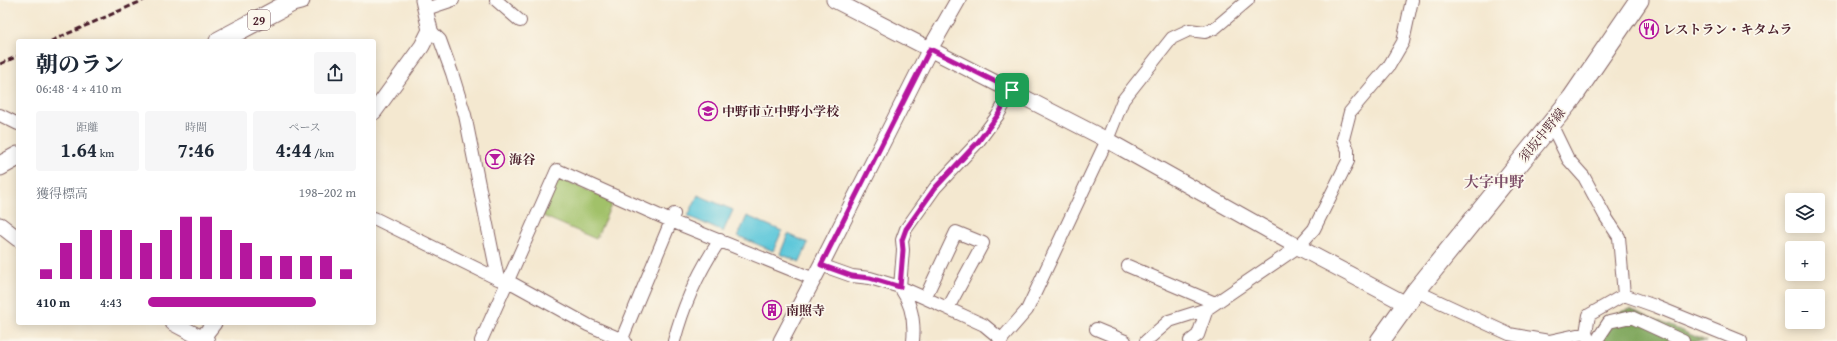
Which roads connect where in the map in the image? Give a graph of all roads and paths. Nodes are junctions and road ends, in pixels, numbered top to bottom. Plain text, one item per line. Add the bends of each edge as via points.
1 (300, 0) edge
2 (453, 0) edge
3 (496, 0) edge
4 (834, 0) edge
5 (958, 0) edge
6 (1248, 0) edge
7 (1412, 0) edge
8 (1639, 0) edge
9 (425, 5) edge
10 (520, 21) dead end
11 (430, 30) junction
12 (223, 39) edge
13 (930, 49) junction
14 (1012, 90) junction
15 (376, 109) edge
16 (0, 115) edge
17 (16, 123) edge
18 (1551, 124) junction
19 (1107, 140) junction
20 (16, 157) edge
21 (0, 166) edge
22 (673, 218) junction
23 (376, 219) edge
24 (0, 225) edge
25 (16, 237) edge
26 (720, 240) junction
27 (1298, 247) junction
28 (821, 265) junction
29 (1128, 266) dead end
30 (814, 279) junction
31 (503, 280) junction
32 (900, 287) junction
33 (1624, 295) junction
34 (925, 298) junction
35 (1411, 298) junction
36 (1211, 306) junction
37 (948, 308) junction
38 (177, 325) edge
39 (213, 325) edge
40 (1096, 329) dead end
41 (1591, 337) edge
42 (203, 340) edge
43 (622, 340) edge
44 (481, 341) edge
45 (674, 341) edge
46 (781, 341) edge
47 (913, 341) edge
48 (1001, 341) edge
49 (1125, 341) edge
50 (1146, 341) edge
51 (1190, 341) edge
52 (1380, 341) edge
53 (1683, 341) edge
54 (1742, 341) edge

1 - 12 main road, 29
2 - 9 street
3 - 10 street
4 - 13 street
5 - 13 street
6 - 19 street via 1215,28 1205,32 1189,30 1172,38 1123,100
7 - 27 street via 1403,42 1389,66 1350,112 1343,139 1348,150 1348,161 1341,179 1314,229
8 - 18 main road, 須坂中野線 via 1572,98
9 - 11 street
11 - 15 street via 422,46
11 - 31 street via 440,40 465,115
13 - 14 street
13 - 28 street
14 - 19 street
14 - 32 street via 978,142 935,188 906,229 902,240
16 - 17 street
18 - 33 street via 1568,159 1584,177 1619,237
18 - 35 main road, 須坂中野線
19 - 27 street
19 - 48 street via 1027,310
20 - 21 main road
22 - 26 street
22 - 31 street via 557,170
22 - 43 street
23 - 31 street
24 - 25 street
26 - 30 street
26 - 45 street via 703,266 680,318
27 - 35 street
27 - 36 street
28 - 30 street
28 - 32 street via 852,276 870,278
29 - 36 street
30 - 46 street
31 - 43 street
31 - 44 street
32 - 34 street
32 - 47 street via 913,321
33 - 41 street via 1590,315
33 - 54 street
34 - 37 street
34 - 37 street via 956,232 983,243
35 - 41 street via 1509,334 1550,341
35 - 52 main road, 須坂中野線
36 - 50 street via 1169,321
36 - 51 street via 1198,335
37 - 48 street via 984,325
38 - 42 street
39 - 42 street
40 - 49 street
41 - 53 street via 1608,322 1631,317

